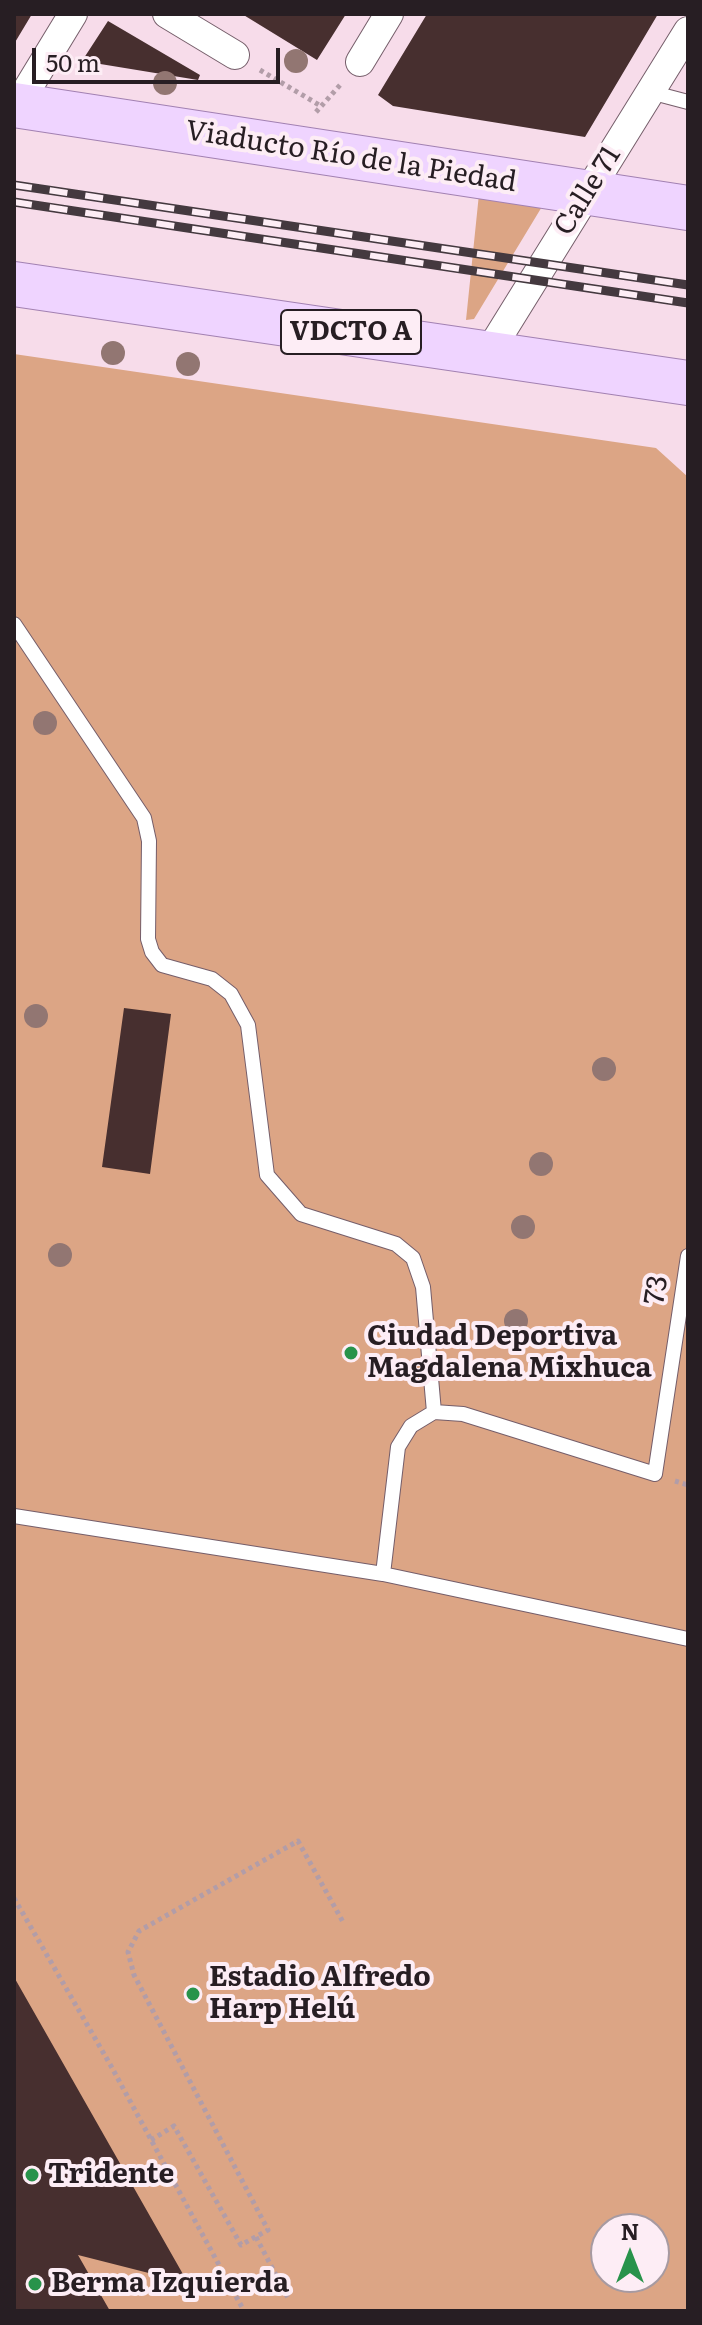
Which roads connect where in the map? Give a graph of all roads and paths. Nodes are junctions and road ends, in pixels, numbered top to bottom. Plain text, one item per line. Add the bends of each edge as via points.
1 (73, 14) edge
2 (167, 14) edge
3 (389, 14) edge
4 (688, 31) edge
5 (235, 55) joint
6 (360, 62) joint
7 (650, 92) junction
8 (688, 102) edge
9 (15, 106) edge
10 (321, 106) junction
11 (284, 148) junction
12 (587, 193) junction
13 (688, 208) edge
14 (14, 284) edge
15 (489, 352) junction
16 (688, 383) edge
17 (14, 624) edge
18 (688, 1256) edge
19 (434, 1412) junction
20 (14, 1516) edge
21 (383, 1574) junction
22 (688, 1639) edge
23 (14, 1898) edge
24 (343, 1922) dead end
25 (151, 2140) junction
26 (256, 2237) junction
27 (288, 2298) dead end
28 (244, 2311) edge

1 - 9 street
2 - 5 street
3 - 6 street
4 - 7 street, Calle 71
5 - 10 path
6 - 10 path
7 - 8 lane
7 - 12 street, Calle 71
9 - 11 main road, Viaducto Río de la Piedad
10 - 11 path
11 - 12 main road, Viaducto Río de la Piedad
12 - 13 main road, Viaducto Río de la Piedad
12 - 15 street, Calle 71
14 - 15 main road, VDCTO A
15 - 16 main road, VDCTO A
17 - 19 lane via 144,818 152,952 162,965 212,979 231,994 248,1025 267,1175 301,1214 396,1244 413,1258 423,1287
18 - 19 lane, 73 via 655,1474 463,1414
19 - 21 lane via 411,1426 398,1447
20 - 21 lane
21 - 22 lane
23 - 25 path
24 - 26 path via 298,1841 139,1931 128,1952 134,1975 268,2230
25 - 26 path via 174,2126 241,2245
25 - 28 path
26 - 27 path

